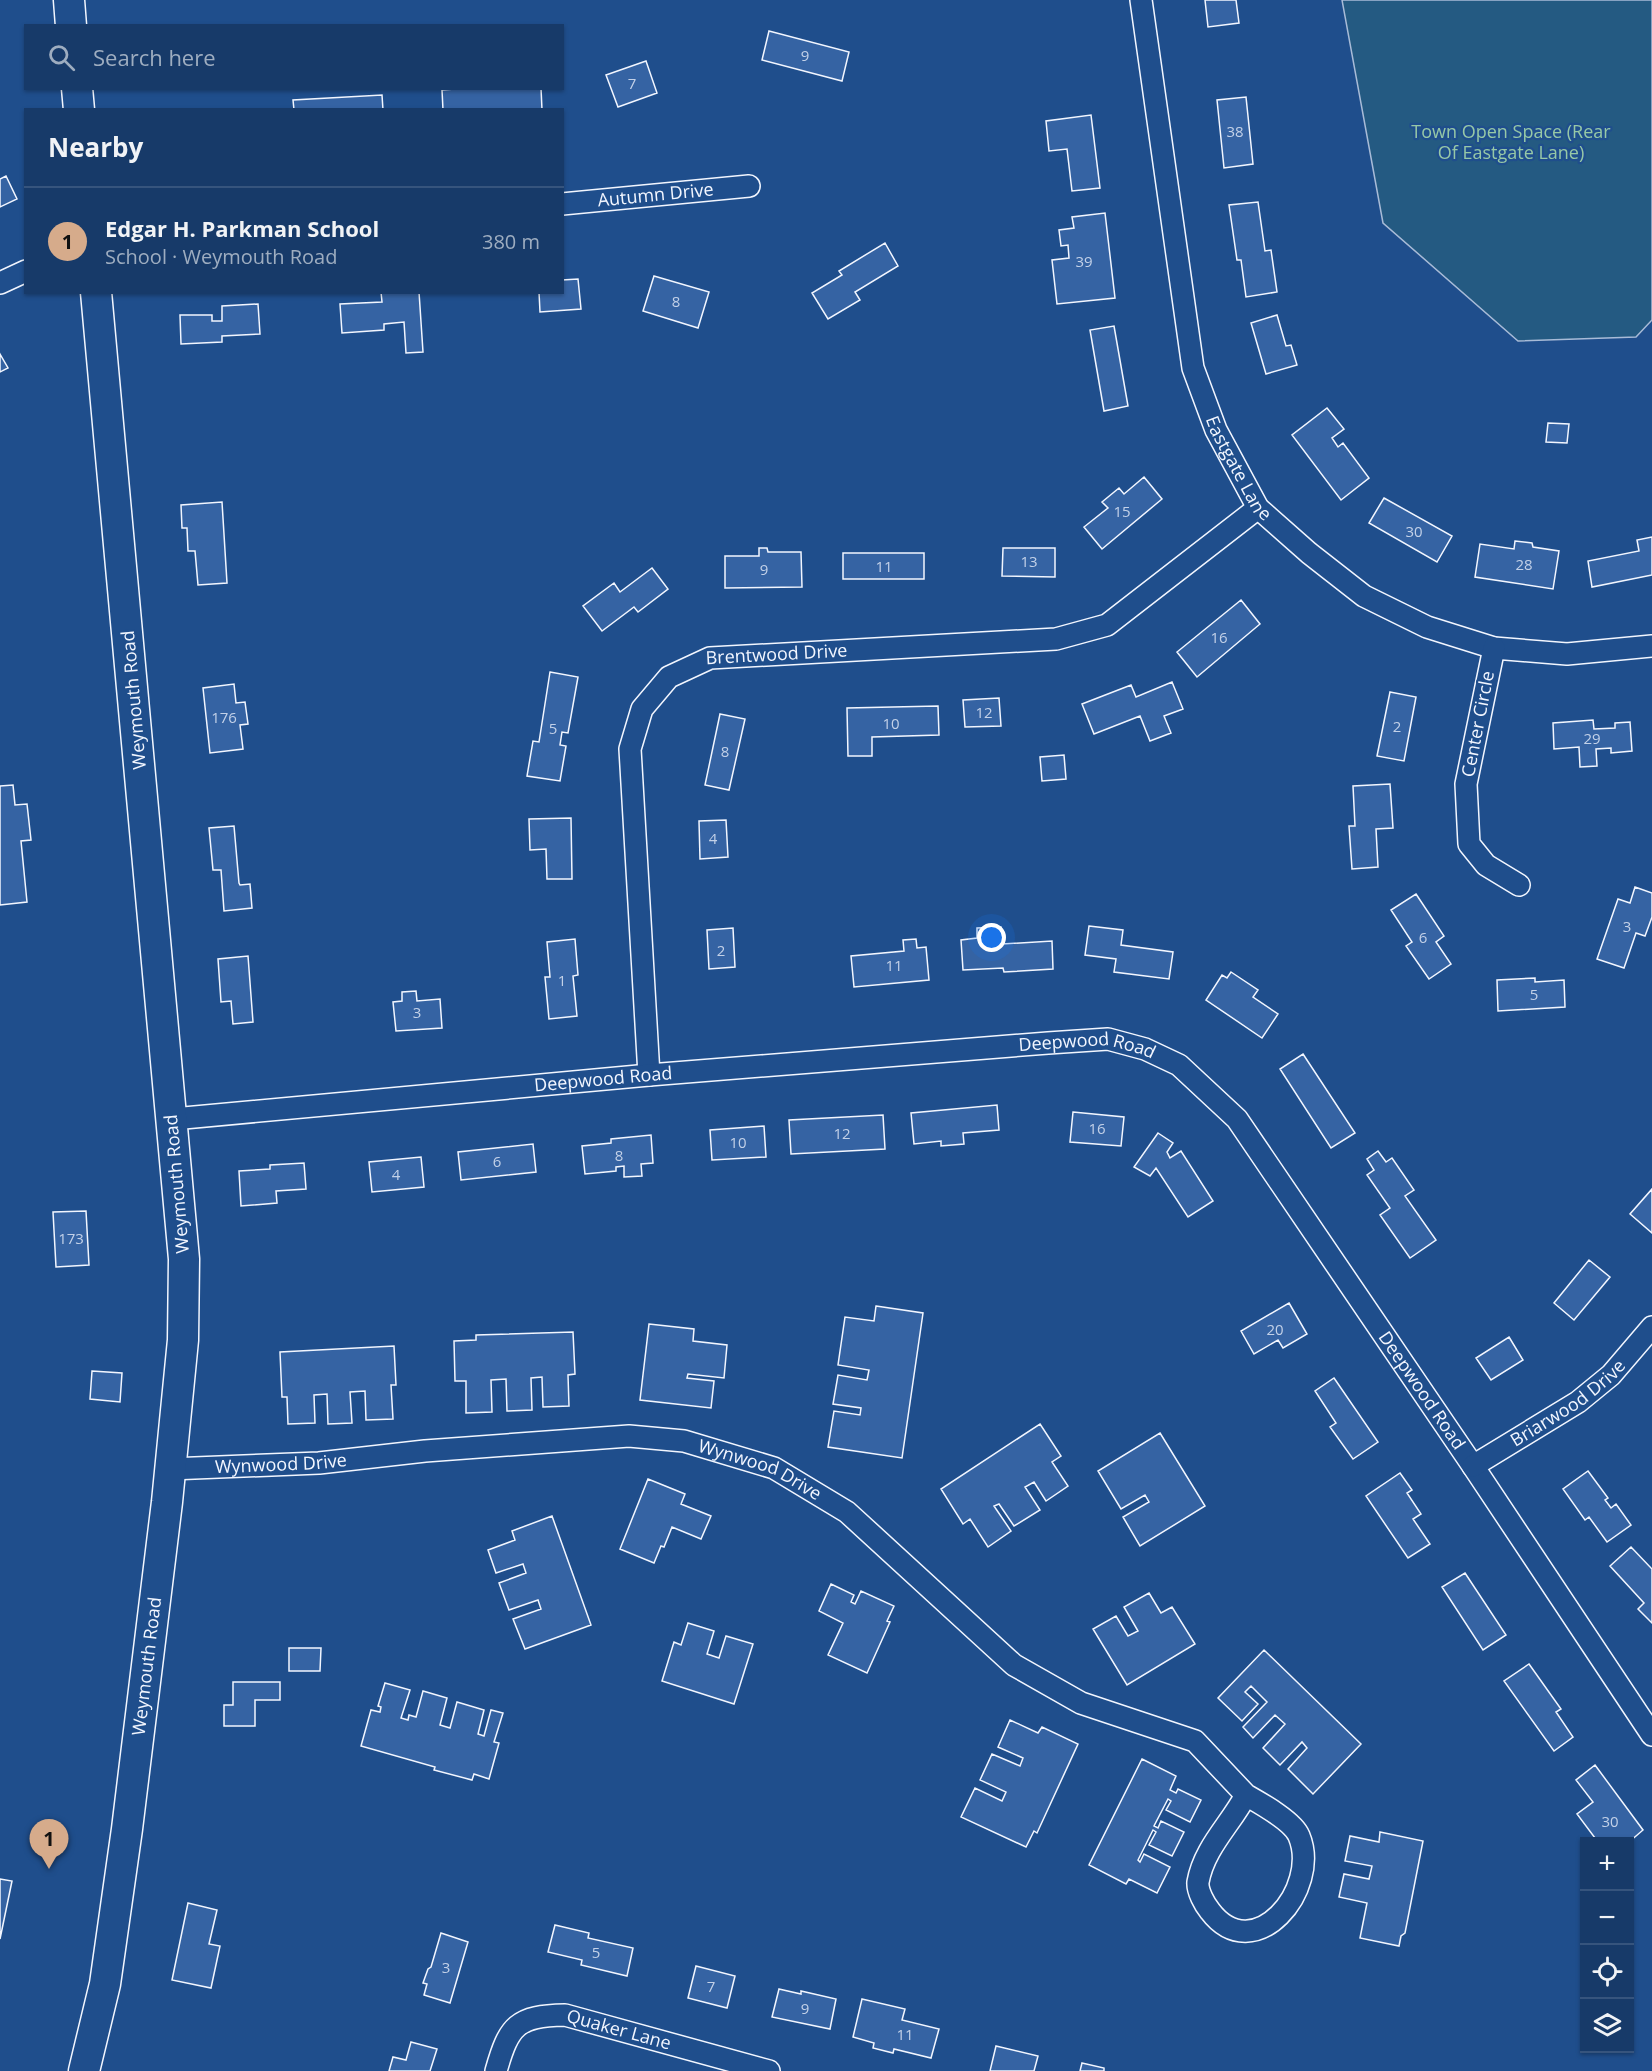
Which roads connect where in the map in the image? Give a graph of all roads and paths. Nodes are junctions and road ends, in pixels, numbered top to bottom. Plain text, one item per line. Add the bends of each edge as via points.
1 (69, 0) edge
2 (1141, 0) edge
3 (71, 24) edge
4 (77, 90) edge
5 (79, 108) edge
6 (749, 186) dead end
7 (564, 204) edge
8 (24, 272) edge
9 (0, 283) edge
10 (96, 294) edge
11 (1258, 508) junction
12 (1652, 646) edge
13 (1494, 648) junction
14 (1519, 885) dead end
15 (649, 1075) junction
16 (172, 1119) junction
17 (1652, 1327) edge
18 (1473, 1466) junction
19 (170, 1469) junction
20 (1652, 1735) edge
21 (1246, 1795) junction
22 (84, 2071) edge
23 (496, 2071) edge
24 (769, 2071) edge

1 - 3 street
2 - 11 street, Eastgate Lane via 1193,368 1216,430
4 - 5 street
6 - 7 street, Autumn Drive
8 - 9 street
10 - 16 street, Weymouth Road
11 - 13 street, Eastgate Lane via 1364,596 1427,627
11 - 15 street, Brentwood Drive via 1107,625 1056,639 710,658 669,677 642,709 630,749
12 - 13 street, Eastgate Lane via 1567,654
13 - 14 street, Center Circle via 1466,784 1469,844 1486,865
15 - 16 street, Deepwood Road
15 - 18 street, Deepwood Road via 1108,1040 1145,1049 1179,1065 1237,1119
16 - 19 street, Weymouth Road via 184,1259 183,1340
17 - 18 street, Briarwood Drive via 1611,1375 1578,1402
18 - 20 street, Deepwood Road
19 - 21 street, Wynwood Drive via 319,1463 629,1436 684,1441 774,1468 847,1512 1014,1665 1081,1703 1195,1741
19 - 22 street, Weymouth Road via 105,1984
21 - 21 street, Wynwood Drive via 1270,1808 1299,1835 1304,1866 1288,1906 1275,1921 1251,1931 1231,1930 1219,1924 1197,1885 1207,1854
23 - 24 street, Quaker Lane via 503,2046 520,2022 566,2015

